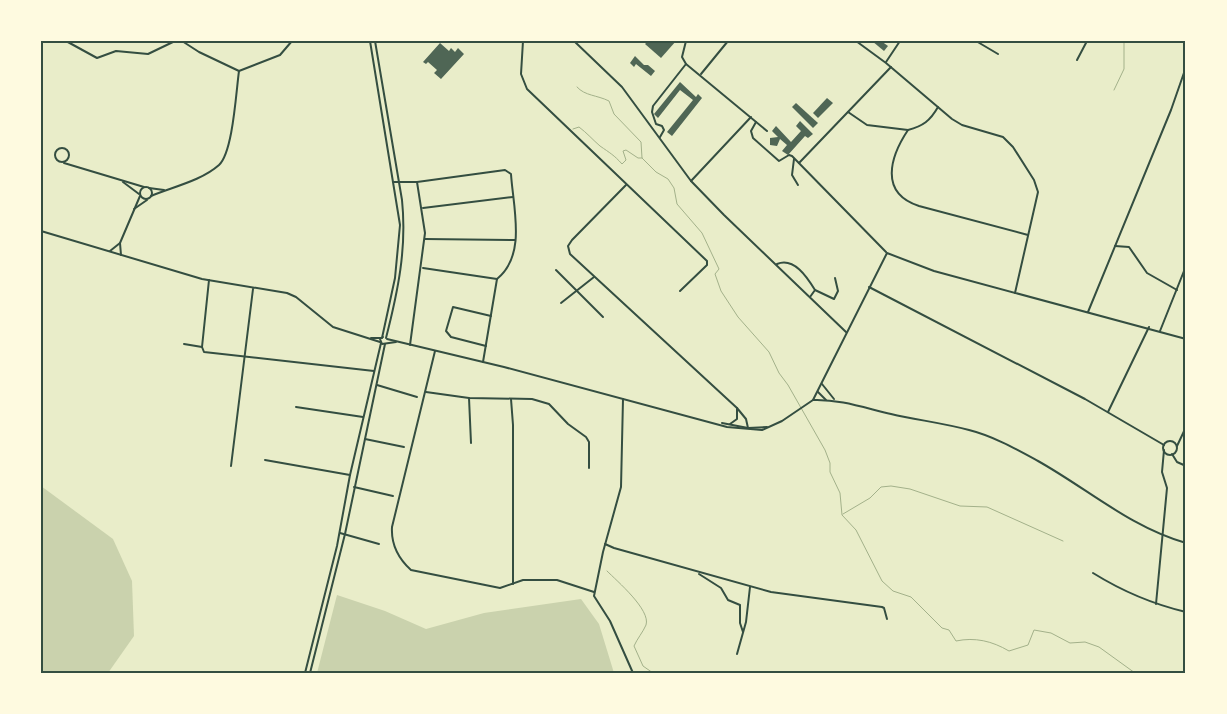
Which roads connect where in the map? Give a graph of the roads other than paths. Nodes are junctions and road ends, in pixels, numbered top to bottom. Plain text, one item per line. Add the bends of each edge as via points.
1 (66, 41) edge
2 (174, 41) edge
3 (182, 41) edge
4 (292, 41) edge
5 (370, 41) edge
6 (375, 41) edge
7 (523, 41) edge
8 (574, 41) edge
9 (686, 41) edge
10 (728, 41) edge
11 (856, 41) edge
12 (900, 41) edge
13 (976, 41) edge
14 (1087, 41) edge
15 (998, 54) dead end
16 (1077, 60) dead end
17 (886, 63) junction
18 (686, 64) junction
19 (890, 67) junction
20 (1186, 67) edge
21 (239, 71) junction
22 (700, 75) junction
23 (938, 107) junction
24 (848, 112) junction
25 (751, 117) junction
26 (756, 122) junction
27 (656, 124) junction
28 (652, 128) junction
29 (908, 130) junction
30 (767, 131) dead end
31 (660, 138) junction
32 (794, 159) junction
33 (64, 163) junction
34 (799, 163) junction
35 (121, 181) junction
36 (399, 181) junction
37 (691, 181) junction
38 (394, 182) junction
39 (417, 182) junction
40 (626, 184) junction
41 (798, 185) dead end
42 (144, 187) junction
43 (149, 188) junction
44 (164, 190) junction
45 (140, 195) junction
46 (151, 196) junction
47 (512, 197) junction
48 (148, 199) junction
49 (423, 208) junction
50 (132, 210) junction
51 (41, 231) edge
52 (1028, 235) junction
53 (425, 239) junction
54 (515, 240) junction
55 (120, 243) junction
56 (1115, 246) junction
57 (110, 252) junction
58 (887, 253) junction
59 (121, 255) junction
60 (777, 264) junction
61 (1186, 266) edge
62 (422, 268) junction
63 (556, 270) dead end
64 (594, 276) junction
65 (835, 278) dead end
66 (497, 279) junction
67 (209, 280) junction
68 (869, 287) junction
69 (253, 289) junction
70 (575, 290) junction
71 (815, 290) junction
72 (1176, 290) junction
73 (680, 291) dead end
74 (1015, 293) junction
75 (810, 298) junction
76 (561, 303) dead end
77 (1088, 312) junction
78 (491, 316) junction
79 (603, 317) dead end
80 (1150, 327) junction
81 (1160, 330) junction
82 (847, 332) junction
83 (386, 338) junction
84 (1186, 338) edge
85 (381, 340) junction
86 (398, 342) junction
87 (386, 343) junction
88 (184, 344) dead end
89 (410, 345) junction
90 (486, 346) junction
91 (202, 347) junction
92 (435, 351) junction
93 (244, 358) junction
94 (483, 362) junction
95 (374, 370) junction
96 (822, 384) junction
97 (377, 385) junction
98 (426, 392) junction
99 (818, 392) junction
100 (417, 397) dead end
101 (469, 398) junction
102 (511, 399) junction
103 (624, 399) junction
104 (834, 399) junction
105 (813, 400) junction
106 (826, 400) junction
107 (296, 407) dead end
108 (737, 408) junction
109 (1108, 412) junction
110 (363, 417) junction
111 (720, 423) junction
112 (730, 424) junction
113 (768, 427) junction
114 (1186, 427) edge
115 (748, 428) junction
116 (365, 439) junction
117 (471, 443) dead end
118 (1164, 445) junction
119 (1176, 446) junction
120 (404, 448) dead end
121 (1164, 450) junction
122 (1168, 454) junction
123 (1172, 454) junction
124 (1163, 458) junction
125 (265, 460) dead end
126 (231, 466) dead end
127 (1186, 466) edge
128 (589, 468) dead end
129 (350, 475) junction
130 (354, 487) junction
131 (393, 496) dead end
132 (340, 533) junction
133 (345, 534) junction
134 (1162, 536) junction
135 (1186, 543) edge
136 (379, 544) dead end
137 (605, 544) junction
138 (696, 572) junction
139 (1093, 573) dead end
140 (513, 584) junction
141 (750, 587) junction
142 (594, 592) junction
143 (1156, 604) junction
144 (1186, 612) edge
145 (887, 619) dead end
146 (743, 632) junction
147 (737, 654) dead end
148 (304, 673) edge
149 (310, 673) edge
150 (633, 673) edge

1 - 2 street via 97,58 116,51 148,54
3 - 21 street
4 - 21 street via 280,54
5 - 38 street
6 - 36 street
7 - 40 street via 521,74 527,89
8 - 28 street via 622,87
9 - 18 street via 682,57
10 - 22 street
11 - 17 street
12 - 17 street
13 - 15 street
14 - 16 street
17 - 19 street
18 - 22 street
18 - 27 street via 653,106
19 - 23 street
19 - 24 street
20 - 56 street
21 - 44 street via 224,160 216,167
22 - 25 street
23 - 29 street via 931,119
23 - 52 street via 962,125 1003,138 1013,147 1038,192
24 - 29 street via 867,125
24 - 34 street
25 - 26 street
25 - 37 street
26 - 30 street
26 - 32 street via 751,131 753,138 779,160 789,155
27 - 28 street
27 - 31 street via 664,130
28 - 31 street
29 - 52 street via 891,162 893,177 902,197 919,206
31 - 37 street
32 - 34 street
32 - 41 street via 792,175
33 - 33 street via 70,154 61,148 54,156 58,162
33 - 35 street
34 - 58 street
35 - 42 street
35 - 45 street
36 - 38 street
36 - 39 street
36 - 83 street via 405,225 404,252
37 - 60 street
38 - 85 street via 400,225 399,251
39 - 47 street via 505,170 511,174
39 - 49 street
40 - 64 street via 568,246 570,254
40 - 73 street via 707,261 708,265
42 - 43 street
42 - 45 street
43 - 44 street
43 - 46 street
44 - 46 street
45 - 48 street
45 - 50 street
46 - 48 street
47 - 49 street
47 - 54 street
48 - 50 street
49 - 53 street
50 - 55 street
51 - 57 street
52 - 74 street
53 - 54 street
53 - 62 street
54 - 66 street via 514,256
55 - 57 street
55 - 59 street
56 - 72 street via 1129,248 1147,273
56 - 77 street
57 - 59 street
58 - 68 street
58 - 74 street via 934,272
59 - 67 street
60 - 71 street via 791,262
60 - 75 street
61 - 72 street
62 - 66 street
62 - 89 street
63 - 70 street
64 - 70 street
64 - 108 street
65 - 71 street via 838,291 834,300
66 - 78 street
67 - 69 street
67 - 91 street
68 - 82 street
68 - 109 street
69 - 85 street via 287,293 333,327
69 - 93 street
70 - 76 street
70 - 79 street
71 - 75 street
72 - 81 street
74 - 77 street
75 - 82 street
77 - 80 street
78 - 90 street
78 - 90 street via 453,307 446,331 451,337
80 - 81 street
80 - 109 street
81 - 84 street
82 - 96 street
83 - 85 street
83 - 86 street
83 - 87 street
85 - 87 street
85 - 95 street
86 - 87 street
86 - 89 street
87 - 97 street
88 - 91 street
89 - 92 street
90 - 94 street
91 - 93 street via 204,352
92 - 94 street
92 - 98 street
93 - 95 street
93 - 126 street
94 - 103 street
95 - 110 street
96 - 99 street
96 - 104 street
97 - 100 street
97 - 116 street
98 - 101 street
98 - 140 street via 392,527 396,550 411,570 500,588
99 - 105 street
99 - 106 street
101 - 102 street
101 - 117 street
102 - 128 street via 532,399 556,409 568,424 586,437
102 - 140 street
103 - 111 street
103 - 137 street via 621,487
104 - 106 street
104 - 134 street via 970,430 999,441
105 - 106 street
105 - 113 street
107 - 110 street
108 - 112 street via 738,419
108 - 115 street via 746,419
109 - 118 street
110 - 129 street
111 - 112 street
111 - 113 street via 753,431
112 - 115 street
113 - 115 street
114 - 119 street
116 - 120 street
116 - 130 street
118 - 119 street via 1170,441
118 - 121 street
119 - 123 street via 1177,450
121 - 122 street
121 - 124 street
122 - 123 street
122 - 124 street
123 - 127 street
124 - 134 street via 1162,472 1167,488
125 - 129 street
129 - 132 street
130 - 131 street
130 - 133 street
132 - 133 street
132 - 148 street
133 - 136 street
133 - 149 street
134 - 135 street
134 - 143 street
137 - 138 street
137 - 142 street
138 - 141 street
138 - 146 street via 721,588 728,600 740,605
139 - 143 street via 1121,590
140 - 142 street via 523,580 557,580
141 - 145 street via 882,606
141 - 146 street
142 - 150 street via 595,602 610,621
143 - 144 street
146 - 147 street

